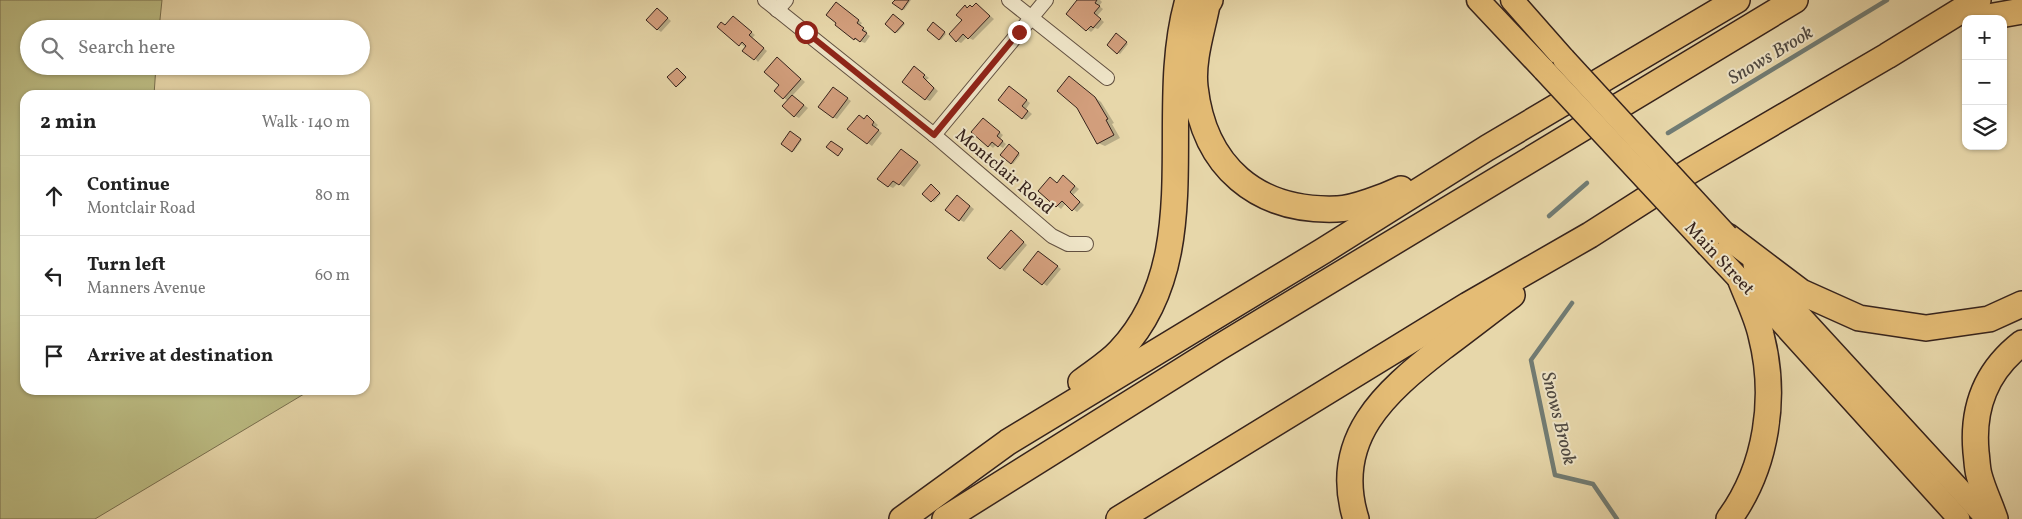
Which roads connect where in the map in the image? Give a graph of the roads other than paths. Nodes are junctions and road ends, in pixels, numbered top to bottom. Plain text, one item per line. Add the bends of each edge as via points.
1 (765, 0) edge
2 (1009, 0) edge
3 (1046, 0) edge
4 (1188, 0) edge
5 (1210, 0) edge
6 (1478, 0) edge
7 (1512, 0) edge
8 (1718, 0) edge
9 (1737, 0) edge
10 (1795, 0) edge
11 (1978, 0) edge
12 (782, 5) edge
13 (2022, 11) edge
14 (2000, 15) edge
15 (1031, 18) junction
16 (1962, 22) edge
17 (1930, 29) junction
18 (1679, 34) junction
19 (1107, 78) dead end
20 (934, 135) junction
21 (1487, 148) junction
22 (1590, 235) junction
23 (1718, 241) junction
24 (1086, 244) dead end
25 (1741, 281) junction
26 (2022, 304) edge
27 (2022, 343) edge
28 (1008, 442) junction
29 (902, 519) edge
30 (945, 519) edge
31 (1119, 519) edge
32 (1356, 519) edge
33 (1729, 519) edge
34 (1959, 519) edge
35 (1987, 519) edge
36 (1995, 519) edge

1 - 12 street, Montclair Road
2 - 15 street
3 - 15 street
4 - 28 highway via 1178,43 1175,75 1173,221 1163,278 1153,303 1119,351
5 - 21 highway via 1197,50 1195,86 1203,124 1220,158 1239,180 1270,199 1300,207 1338,210 1386,196
6 - 23 highway, Main Street, bridge via 1544,70
7 - 23 highway, Main Street, bridge
8 - 18 highway
9 - 18 highway
10 - 30 highway via 1218,348
11 - 17 highway
12 - 20 street, Montclair Road
13 - 14 highway
15 - 19 street
15 - 20 street
16 - 17 highway
17 - 22 highway via 1690,170
18 - 21 highway
20 - 24 street, Montclair Road via 1052,236 1068,244
21 - 28 highway
22 - 31 highway via 1468,305
22 - 32 highway via 1401,380 1373,412 1351,461 1350,492
23 - 25 highway, Main Street
23 - 26 highway via 1801,292 1859,318 1926,328 1989,319
23 - 35 main road, Main Street
25 - 33 highway via 1767,365 1768,412 1764,438 1749,485
25 - 34 main road, Main Street
27 - 36 highway via 2008,354 1987,382 1977,408 1978,473
28 - 29 highway

